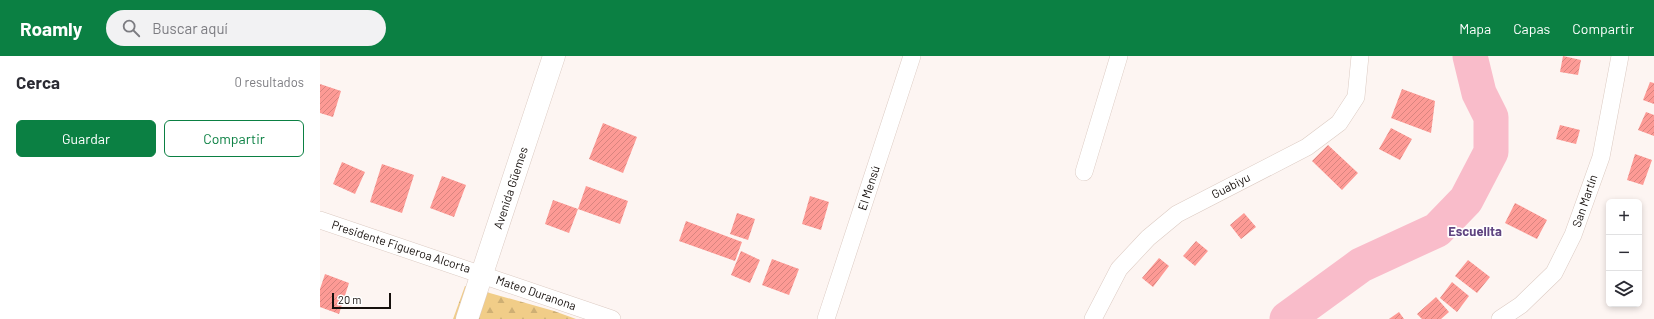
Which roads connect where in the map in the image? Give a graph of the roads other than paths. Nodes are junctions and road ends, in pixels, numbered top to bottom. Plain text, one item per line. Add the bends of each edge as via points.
1 (554, 56) edge
2 (912, 56) edge
3 (1119, 56) edge
4 (1360, 56) edge
5 (1620, 56) edge
6 (1084, 172) dead end
7 (320, 220) edge
8 (482, 274) junction
9 (467, 319) edge
10 (612, 319) edge
11 (826, 319) edge
12 (1093, 319) edge
13 (1500, 319) edge

1 - 8 main road, Avenida Güemes
2 - 11 street, El Mensú
3 - 6 street
4 - 12 street, Guabiyu via 1356,97 1339,123 1307,148 1177,214 1148,238 1119,269
5 - 13 street, San Martín via 1601,157 1573,235 1554,273 1521,304
7 - 8 street, Presidente Figueroa Alcorta
8 - 9 main road, Avenida Güemes
8 - 10 street, Mateo Duranona

